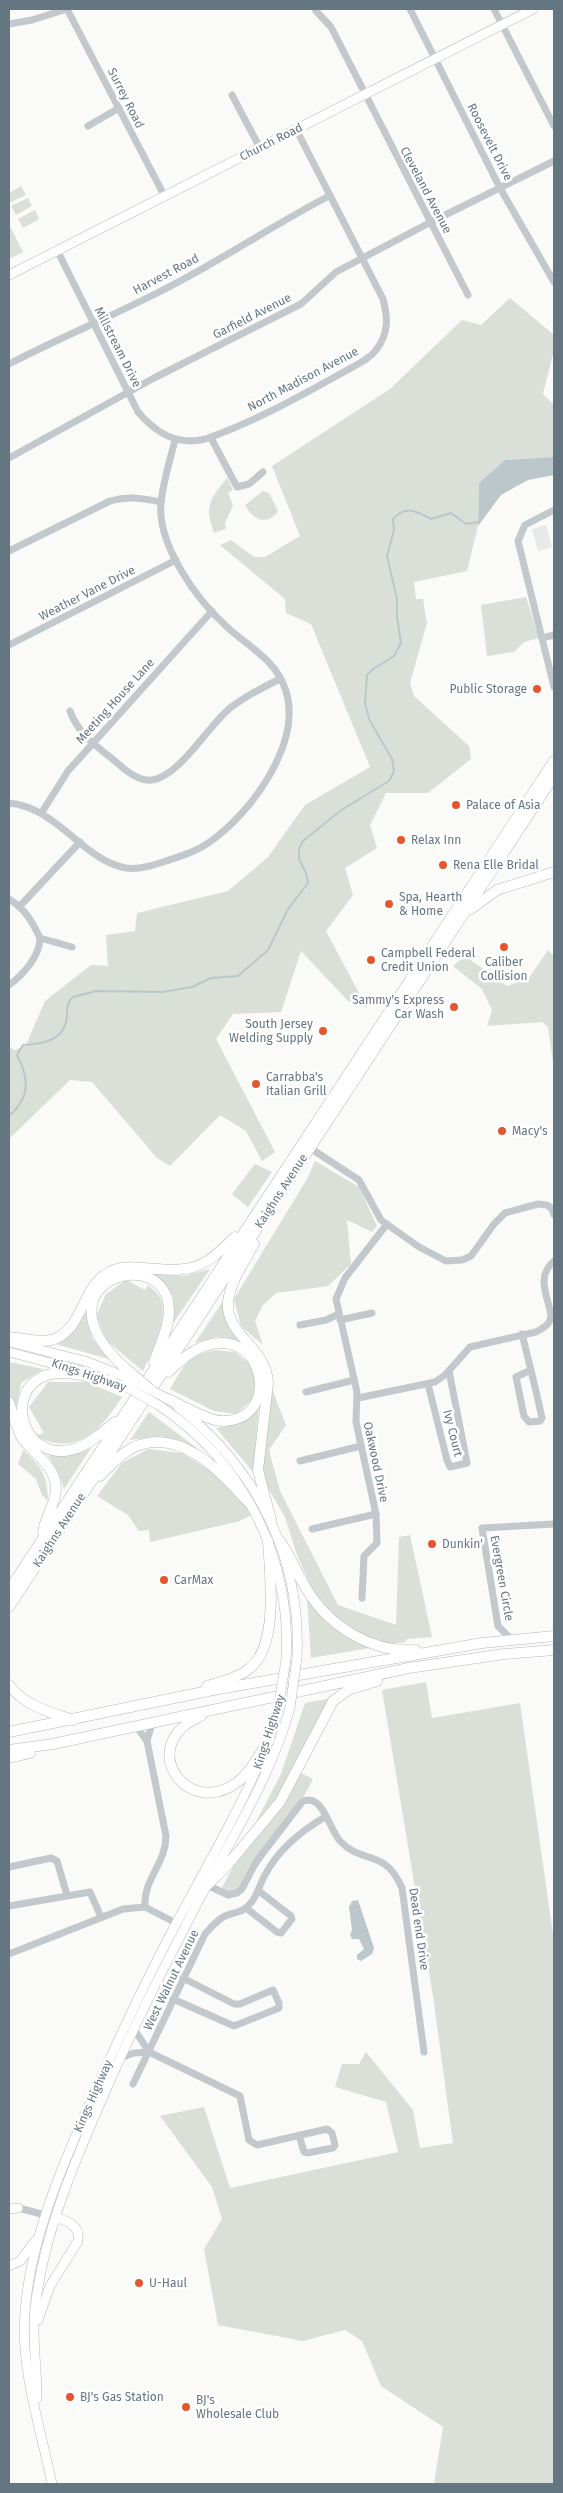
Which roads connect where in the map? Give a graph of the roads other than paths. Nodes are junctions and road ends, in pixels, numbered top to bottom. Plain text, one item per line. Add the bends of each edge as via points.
1 (67, 9) edge
2 (410, 9) edge
3 (494, 9) edge
4 (533, 9) edge
5 (316, 11) dead end
6 (9, 24) edge
7 (502, 24) junction
8 (436, 59) junction
9 (232, 95) dead end
10 (365, 95) junction
11 (119, 108) junction
12 (88, 126) dead end
13 (554, 126) edge
14 (296, 129) junction
15 (260, 148) junction
16 (554, 161) edge
17 (500, 188) junction
18 (330, 196) junction
19 (165, 197) junction
20 (431, 222) junction
21 (57, 250) junction
22 (361, 259) junction
23 (9, 275) edge
24 (554, 282) edge
25 (468, 295) dead end
26 (93, 323) junction
27 (9, 364) edge
28 (127, 392) junction
29 (211, 438) junction
30 (175, 440) junction
31 (9, 458) edge
32 (263, 472) dead end
33 (161, 502) junction
34 (554, 510) edge
35 (9, 551) edge
36 (176, 560) junction
37 (212, 611) junction
38 (554, 635) edge
39 (542, 638) junction
40 (9, 645) edge
41 (280, 679) junction
42 (554, 687) edge
43 (70, 712) dead end
44 (92, 743) junction
45 (554, 760) edge
46 (554, 776) edge
47 (9, 803) edge
48 (42, 812) junction
49 (80, 842) junction
50 (554, 872) edge
51 (9, 899) edge
52 (20, 906) junction
53 (462, 916) junction
54 (40, 938) junction
55 (72, 947) dead end
56 (9, 985) edge
57 (310, 1148) junction
58 (551, 1204) edge
59 (272, 1206) junction
60 (554, 1215) edge
61 (250, 1223) junction
62 (387, 1224) junction
63 (554, 1260) edge
64 (372, 1313) dead end
65 (340, 1317) junction
66 (550, 1324) edge
67 (300, 1325) dead end
68 (522, 1334) junction
69 (9, 1336) edge
70 (9, 1342) edge
71 (9, 1352) edge
72 (531, 1370) junction
73 (449, 1371) junction
74 (127, 1379) junction
75 (153, 1379) junction
76 (354, 1380) junction
77 (112, 1381) junction
78 (428, 1384) junction
79 (150, 1389) joint
80 (306, 1392) dead end
81 (358, 1398) junction
82 (9, 1402) edge
83 (163, 1402) junction
84 (125, 1413) junction
85 (361, 1446) junction
86 (300, 1461) dead end
87 (86, 1488) junction
88 (250, 1504) junction
89 (376, 1514) junction
90 (271, 1520) junction
91 (554, 1524) edge
92 (312, 1529) dead end
93 (42, 1538) junction
94 (280, 1540) junction
95 (268, 1541) junction
96 (9, 1590) edge
97 (362, 1598) dead end
98 (9, 1607) edge
99 (554, 1636) edge
100 (511, 1640) junction
101 (472, 1645) junction
102 (554, 1650) edge
103 (429, 1666) junction
104 (9, 1685) edge
105 (172, 1698) junction
106 (228, 1705) junction
107 (74, 1720) junction
108 (152, 1723) junction
109 (136, 1726) junction
110 (9, 1732) edge
111 (269, 1740) junction
112 (147, 1741) junction
113 (53, 1744) junction
114 (9, 1750) edge
115 (9, 1758) edge
116 (325, 1816) junction
117 (9, 1867) edge
118 (207, 1885) junction
119 (259, 1892) junction
120 (67, 1895) junction
121 (9, 1906) edge
122 (145, 1907) junction
123 (246, 1908) junction
124 (101, 1917) junction
125 (176, 1923) junction
126 (9, 1954) edge
127 (183, 1978) junction
128 (173, 1999) junction
129 (134, 2029) junction
130 (149, 2052) junction
131 (424, 2052) dead end
132 (120, 2058) junction
133 (133, 2084) dead end
134 (299, 2135) junction
135 (12, 2207) edge
136 (51, 2217) junction
137 (42, 2231) junction
138 (9, 2266) edge
139 (34, 2334) junction
140 (37, 2411) junction
141 (52, 2484) edge

1 - 6 street
1 - 11 street, Surrey Road
2 - 8 street, Roosevelt Drive
3 - 7 street
4 - 7 main road, Church Road
5 - 10 street, Cleveland Avenue via 331,27
7 - 8 main road, Church Road
7 - 13 street
8 - 10 main road, Church Road
8 - 17 street, Roosevelt Drive
9 - 15 street
10 - 14 main road, Church Road
10 - 20 street, Cleveland Avenue
11 - 12 street
11 - 19 street, Surrey Road
14 - 15 main road, Church Road
14 - 18 street, North Madison Avenue
15 - 19 main road, Church Road
16 - 17 street, Garfield Avenue
17 - 20 street, Garfield Avenue
17 - 24 street, Roosevelt Drive
18 - 22 street, North Madison Avenue
18 - 26 street, Harvest Road via 280,221 157,294
19 - 21 main road, Church Road
20 - 22 street, Garfield Avenue
20 - 25 street, Cleveland Avenue
21 - 23 main road, Church Road
21 - 26 street, Millstream Drive
22 - 28 street, Garfield Avenue via 336,272 301,304
22 - 29 street, North Madison Avenue via 383,299 388,321 376,350 368,358 309,392
26 - 27 street, Harvest Road
26 - 28 street, Millstream Drive
28 - 30 street, Millstream Drive via 146,421
28 - 31 street, Garfield Avenue
29 - 30 street, North Madison Avenue
29 - 32 street via 237,487 249,484
30 - 33 street
33 - 35 street via 136,497 116,499
33 - 36 street via 161,524
34 - 39 street via 528,523 520,534 518,548
36 - 37 street
36 - 40 street, Weather Vane Drive
37 - 41 street via 260,652
37 - 44 street, Meeting House Lane
38 - 39 street
39 - 42 street
41 - 44 street via 230,708 178,764 154,780 137,777
41 - 49 street via 291,711 287,734 274,769 236,819 211,842 150,866 126,868 107,862
43 - 44 street via 74,724
44 - 48 street, Meeting House Lane via 68,771
45 - 61 highway, Kaighns Avenue
46 - 53 highway, Kaighns Avenue
47 - 48 street
48 - 49 street
49 - 52 street
50 - 53 highway via 497,890
51 - 52 street
52 - 54 street via 30,917
53 - 57 highway, Kaighns Avenue
54 - 55 street
54 - 56 street via 32,960
57 - 59 highway, Kaighns Avenue
57 - 62 street via 359,1180 378,1218
58 - 60 street
58 - 62 street via 538,1204 502,1215 474,1254 458,1261 437,1258
59 - 75 highway, Kaighns Avenue
59 - 90 highway via 232,1288 228,1307 232,1324 258,1354 267,1372 258,1470
61 - 69 highway via 212,1259 193,1269 175,1271 128,1267 109,1272 93,1286 72,1325 57,1337 39,1340
61 - 75 highway, Kaighns Avenue
62 - 65 street, Oakwood Drive via 339,1288 336,1299
63 - 66 street via 543,1278
64 - 65 street
65 - 67 street
65 - 76 street, Oakwood Drive
66 - 68 street via 536,1332
68 - 72 street
68 - 73 street via 470,1347
70 - 74 main road via 85,1361
71 - 77 main road, Kings Highway via 65,1365
72 - 72 street via 542,1418 533,1423 524,1416 516,1377
73 - 78 street
73 - 78 street, Ivy Court via 466,1463 450,1467
74 - 75 highway via 96,1334 91,1315 92,1303 100,1288 113,1278 128,1274 140,1275 154,1282 169,1306
74 - 77 main road, Kings Highway
74 - 79 highway, bridge
74 - 83 main road, Kings Highway, bridge
75 - 83 highway via 193,1352 214,1344 231,1344 242,1349 252,1357 259,1370 261,1387 257,1399 246,1413 235,1419 212,1419
75 - 84 highway, Kaighns Avenue
75 - 87 highway, Kaighns Avenue
76 - 80 street
76 - 81 street, Oakwood Drive
77 - 84 highway via 65,1374 49,1374 41,1378 30,1388 23,1402 24,1426 42,1446 59,1451 71,1450 91,1441
78 - 81 street
79 - 83 main road, bridge
81 - 85 street, Oakwood Drive via 356,1422
82 - 93 highway via 21,1436 48,1468 55,1483
83 - 88 main road, Kings Highway via 209,1446 238,1481
83 - 90 main road, Kings Highway via 194,1420 227,1452
84 - 93 highway, Kaighns Avenue
85 - 86 street
85 - 89 street, Oakwood Drive
87 - 88 highway via 128,1450 146,1443 162,1442 179,1446 205,1459
87 - 98 highway, Kaighns Avenue
88 - 95 main road, Kings Highway
89 - 92 street
89 - 97 street, Oakwood Drive via 377,1543 364,1556
90 - 94 main road, Kings Highway
91 - 100 street, Evergreen Circle via 482,1528 498,1626
93 - 96 highway, Kaighns Avenue
94 - 101 highway via 316,1604 336,1623 362,1640 401,1650
94 - 118 main road, Kings Highway, bridge via 296,1606 297,1658 290,1708 264,1779
95 - 105 highway via 271,1604 267,1634 256,1661 239,1675
95 - 111 main road, Kings Highway, bridge via 283,1599 286,1635 286,1660 278,1710
99 - 100 highway
100 - 101 highway
101 - 105 highway
102 - 103 highway
103 - 106 highway
103 - 118 highway via 354,1688 336,1698 280,1802
104 - 107 highway via 34,1707
105 - 107 highway
106 - 108 highway
106 - 111 highway via 186,1722 175,1733 170,1760 182,1782 206,1793 229,1787 250,1769
107 - 110 highway
108 - 109 highway
108 - 112 street
109 - 112 street
109 - 113 highway
111 - 125 main road, Kings Highway via 248,1790
112 - 122 street via 166,1843 162,1860 145,1890
113 - 114 highway
113 - 115 highway
116 - 118 street, Dead end Drive via 314,1800 302,1802 256,1862 242,1889 228,1895
116 - 119 street, West Walnut Avenue via 299,1834 283,1851 265,1875
116 - 131 street, Dead end Drive via 333,1834 344,1846 388,1864 402,1888
117 - 120 street via 51,1858 57,1861
118 - 129 main road, Kings Highway
119 - 123 street, West Walnut Avenue
119 - 123 street via 291,1916 281,1933
120 - 121 street
120 - 124 street via 90,1892
122 - 124 street via 134,1906
122 - 125 street
123 - 127 street, West Walnut Avenue via 214,1924 205,1934
124 - 126 street
125 - 136 main road, Kings Highway via 66,2159
127 - 128 street, West Walnut Avenue
127 - 128 street via 234,2004 272,1990 279,2008 234,2026
128 - 130 street, West Walnut Avenue
129 - 130 street
129 - 132 main road, Kings Highway
130 - 132 street
130 - 133 street, West Walnut Avenue
130 - 134 street via 240,2096 252,2143 257,2145
132 - 136 main road, Kings Highway
134 - 134 street via 327,2129 332,2133 335,2145 307,2153
135 - 136 street
136 - 137 main road, Kings Highway
136 - 139 main road, Kings Highway via 38,2288
136 - 139 main road via 74,2225 78,2241 50,2286
137 - 138 main road via 24,2257
137 - 140 main road, Kings Highway via 25,2312 27,2371
139 - 140 main road, Kings Highway
140 - 141 main road, Kings Highway

